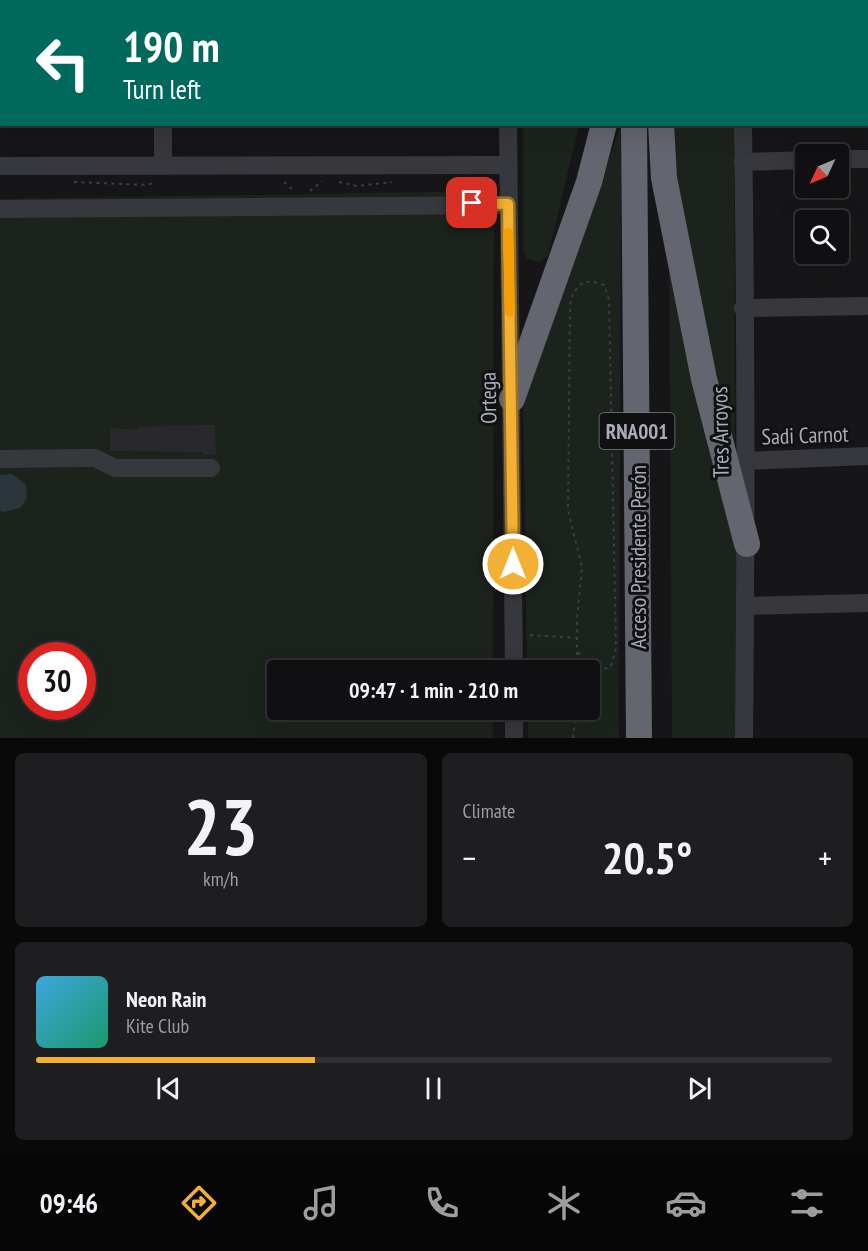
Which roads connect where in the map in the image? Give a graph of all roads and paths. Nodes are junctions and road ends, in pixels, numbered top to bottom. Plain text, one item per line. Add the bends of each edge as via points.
1 (163, 126) edge
2 (508, 126) edge
3 (603, 126) edge
4 (634, 126) edge
5 (652, 126) edge
6 (661, 126) edge
7 (742, 126) edge
8 (849, 159) edge
9 (868, 159) edge
10 (795, 160) edge
11 (743, 162) junction
12 (163, 165) junction
13 (508, 165) junction
14 (0, 166) edge
15 (324, 179) dead end
16 (282, 180) dead end
17 (332, 180) dead end
18 (397, 181) dead end
19 (303, 191) dead end
20 (295, 192) dead end
21 (508, 204) junction
22 (0, 208) edge
23 (868, 306) edge
24 (743, 308) junction
25 (512, 399) junction
26 (868, 456) edge
27 (0, 459) edge
28 (744, 461) junction
29 (211, 468) dead end
30 (747, 544) junction
31 (868, 603) edge
32 (746, 606) junction
33 (514, 634) junction
34 (578, 638) junction
35 (578, 651) junction
36 (514, 660) edge
37 (578, 660) edge
38 (514, 720) edge
39 (575, 720) edge
40 (513, 738) edge
41 (573, 738) edge
42 (639, 738) edge
43 (656, 738) edge
44 (744, 738) edge

1 - 12 street
2 - 13 street, Ortega
3 - 25 highway via 589,182
4 - 42 highway, Acceso Presidente Perón / RNA001
5 - 43 highway, Acceso Presidente Perón / RNA001
6 - 30 highway via 664,178 704,379
7 - 11 street, Tres Arroyos
8 - 9 street
10 - 11 street
11 - 24 street, Tres Arroyos
12 - 13 street
12 - 14 street
13 - 21 street, Ortega
15 - 19 path via 310,191
16 - 20 path
17 - 18 path via 357,186
21 - 22 street
21 - 25 street, Ortega
23 - 24 street
24 - 28 street, Tres Arroyos
25 - 33 street, Ortega
26 - 28 street, Sadi Carnot
27 - 29 street via 95,458 114,468
28 - 30 street, Tres Arroyos
30 - 32 street, Tres Arroyos
31 - 32 street
32 - 44 street, Tres Arroyos
33 - 34 path
33 - 36 street, Ortega
34 - 35 path
34 - 35 path via 582,567 568,510 569,328 573,293 581,284 591,281 604,285 609,299 616,648 610,666 596,673 588,669
35 - 37 path
38 - 40 street
39 - 41 path

